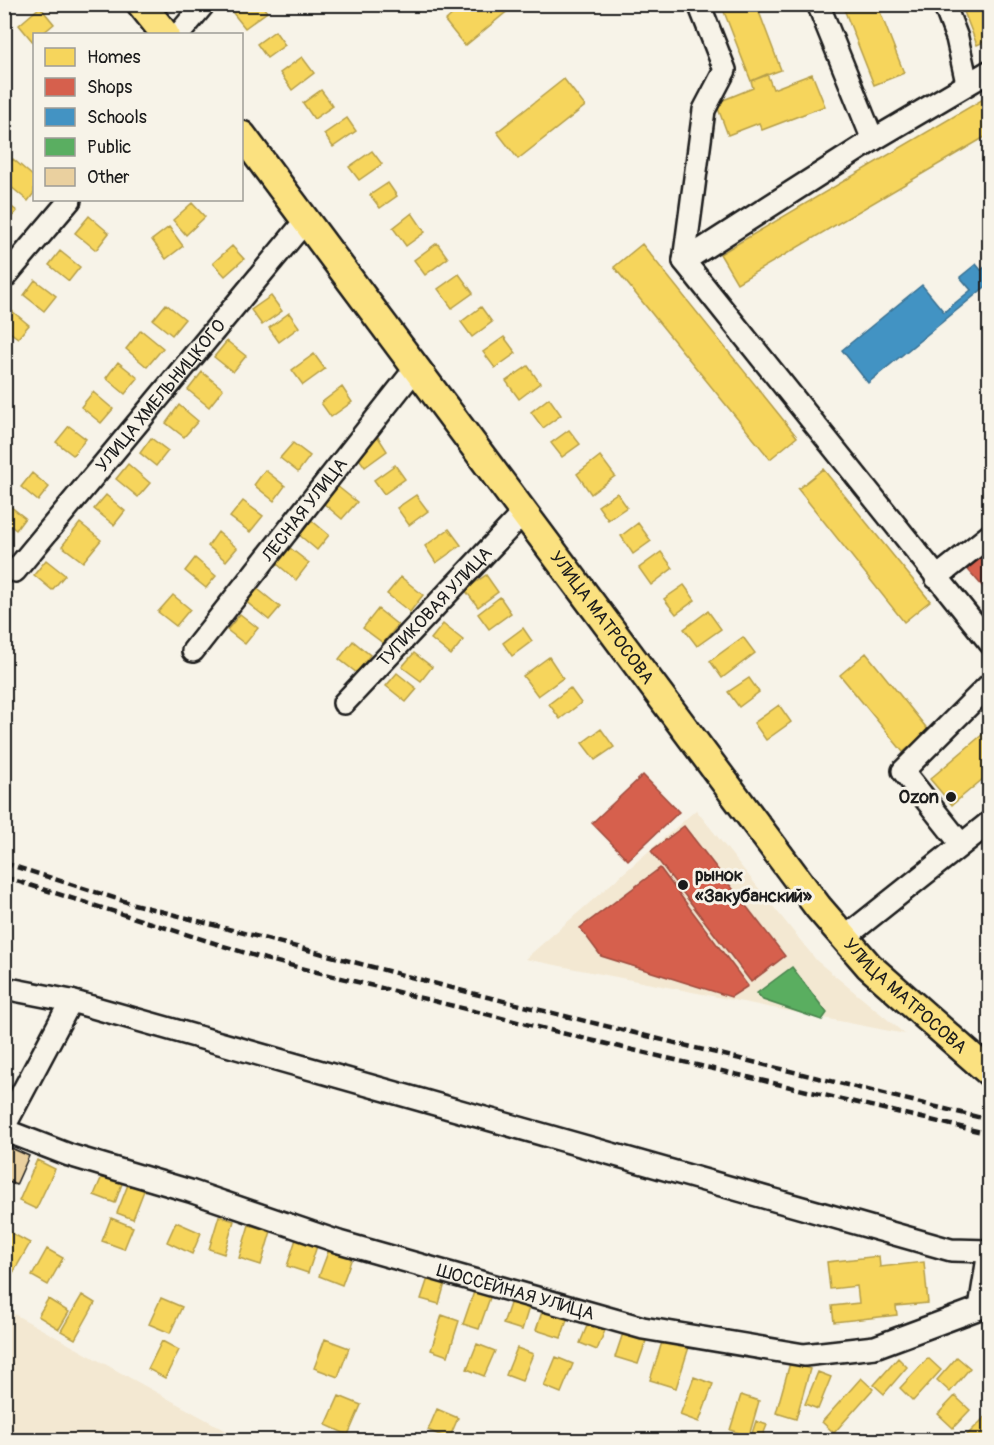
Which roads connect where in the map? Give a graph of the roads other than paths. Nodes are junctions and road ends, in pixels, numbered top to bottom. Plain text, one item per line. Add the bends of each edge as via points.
1 (141, 4) edge
2 (204, 4) edge
3 (699, 4) edge
4 (818, 4) edge
5 (944, 4) edge
6 (164, 33) edge
7 (180, 33) edge
8 (990, 71) edge
9 (967, 83) junction
10 (243, 136) edge
11 (873, 140) junction
12 (69, 201) edge
13 (306, 220) junction
14 (684, 261) junction
15 (4, 278) edge
16 (416, 369) junction
17 (524, 512) junction
18 (990, 535) edge
19 (15, 571) dead end
20 (936, 578) junction
21 (990, 643) edge
22 (194, 651) dead end
23 (990, 684) edge
24 (344, 703) dead end
25 (990, 822) edge
26 (961, 844) junction
27 (844, 939) junction
28 (4, 988) edge
29 (71, 1001) junction
30 (990, 1073) edge
31 (4, 1129) edge
32 (989, 1251) edge

1 - 6 main road
2 - 7 street
3 - 14 street via 725,70 704,110
4 - 11 street
5 - 9 street
8 - 9 street
9 - 11 street
10 - 13 main road, УЛИЦА МАТРОСОВА
11 - 14 street
12 - 15 street
13 - 16 main road, УЛИЦА МАТРОСОВА
13 - 19 street, УЛИЦА ХМЕЛЬНИЦКОГО
14 - 20 street
16 - 17 main road, УЛИЦА МАТРОСОВА
16 - 22 street, ЛЕСНАЯ УЛИЦА
17 - 24 street, ТУПИКОВАЯ УЛИЦА
17 - 27 main road, УЛИЦА МАТРОСОВА
18 - 20 street
20 - 21 street
23 - 26 street via 903,771
25 - 26 street
26 - 27 street
27 - 30 main road, УЛИЦА МАТРОСОВА
28 - 29 street
29 - 31 street
29 - 32 street via 951,1250
31 - 32 street, ШОССЕЙНАЯ УЛИЦА via 69,1155 384,1255 643,1328 804,1355 875,1347 980,1308

